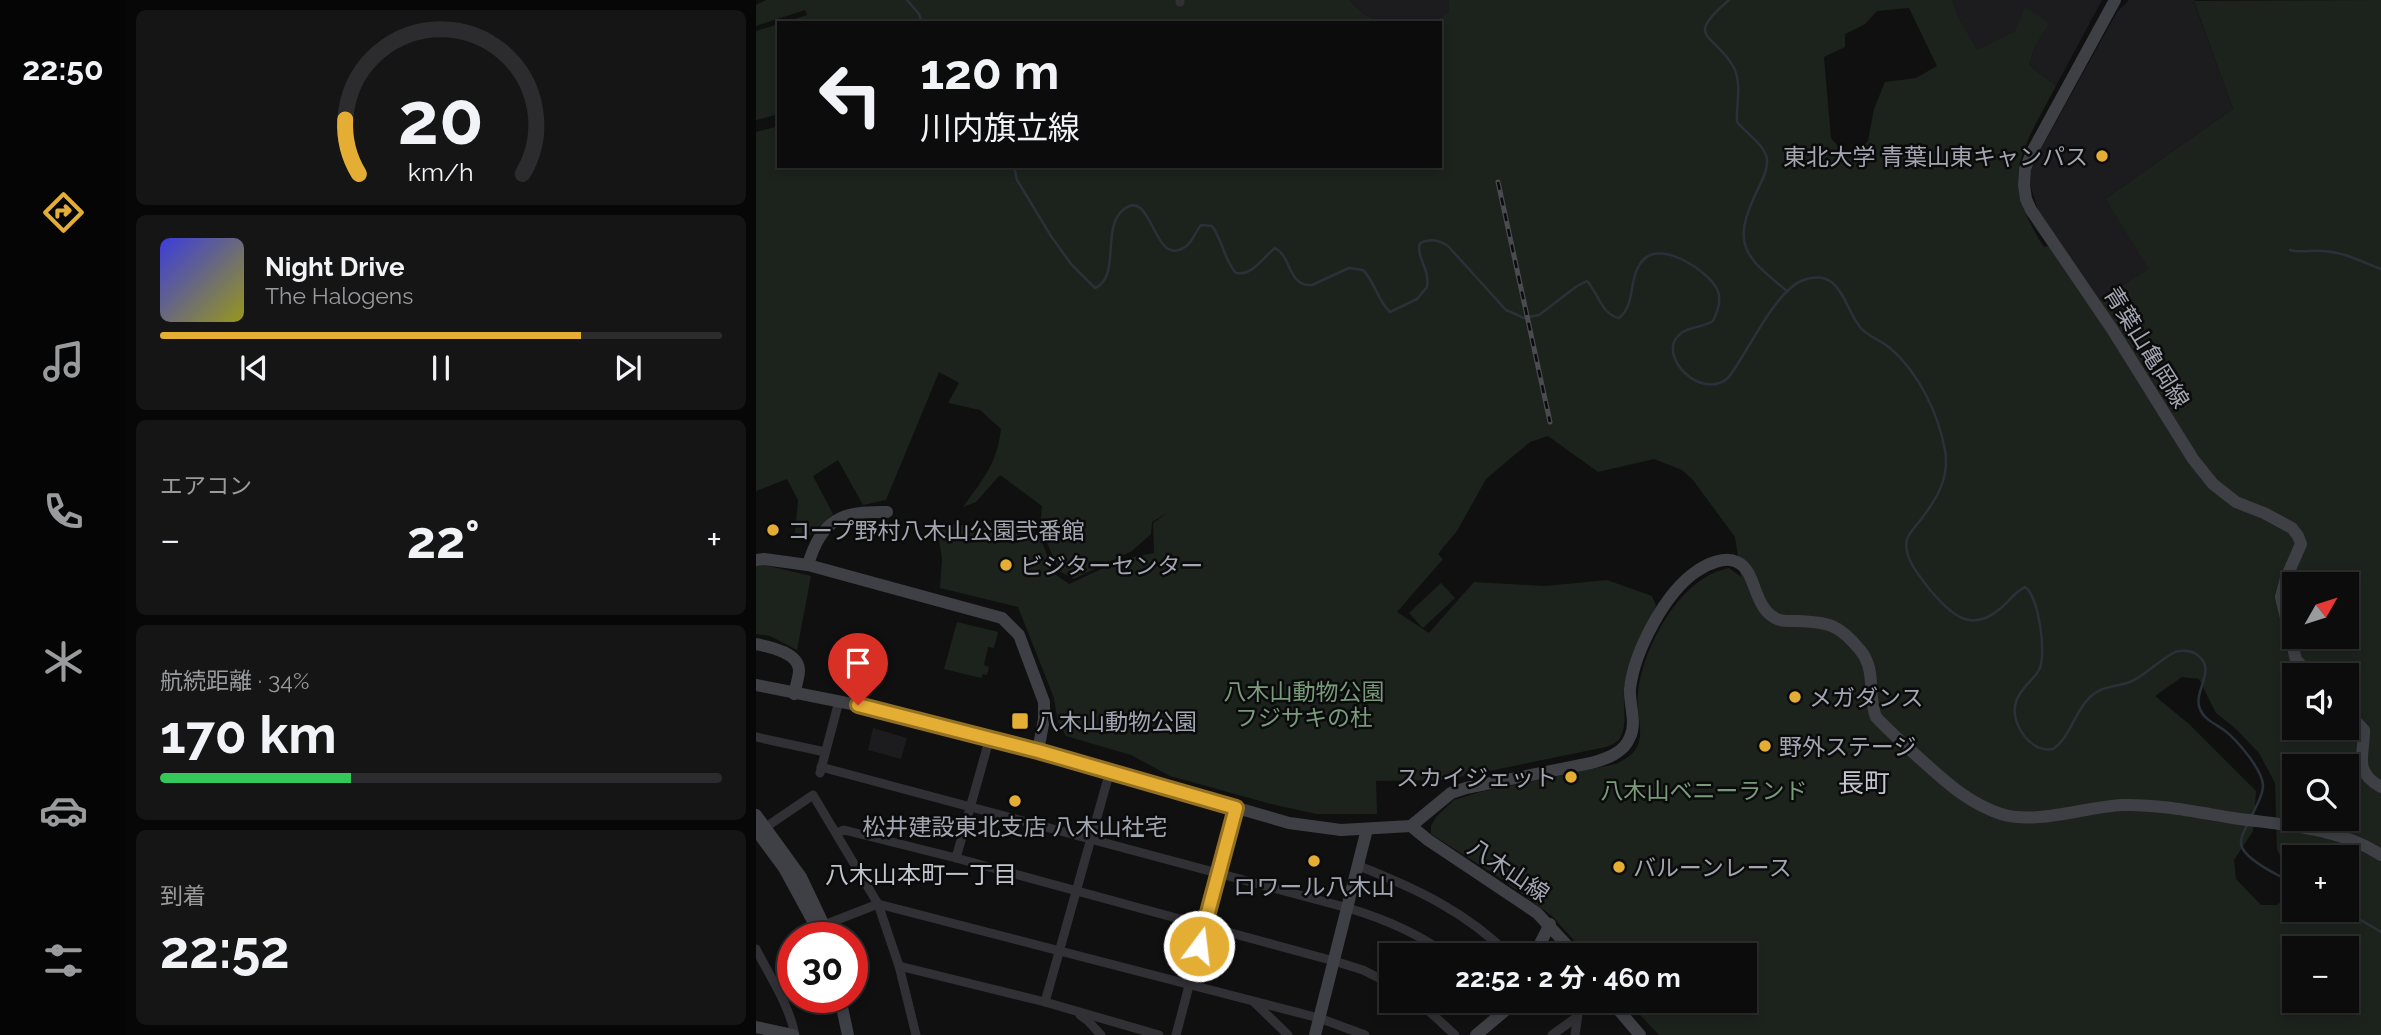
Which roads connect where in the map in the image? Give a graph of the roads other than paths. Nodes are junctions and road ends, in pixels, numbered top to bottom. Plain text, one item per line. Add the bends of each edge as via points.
1 (2115, 0) edge
2 (887, 512) dead end
3 (756, 560) edge
4 (808, 565) junction
5 (756, 644) edge
6 (2299, 663) edge
7 (757, 689) edge
8 (794, 694) junction
9 (839, 701) junction
10 (2359, 725) edge
11 (756, 737) edge
12 (990, 737) junction
13 (1038, 751) junction
14 (825, 752) junction
15 (1110, 771) junction
16 (2381, 787) edge
17 (971, 807) junction
18 (1236, 808) junction
19 (756, 816) edge
20 (1411, 826) junction
21 (759, 830) edge
22 (1367, 830) junction
23 (837, 833) junction
24 (1090, 838) junction
25 (2381, 855) edge
26 (956, 858) junction
27 (1359, 866) junction
28 (1219, 873) junction
29 (1076, 891) junction
30 (878, 904) junction
31 (1348, 908) junction
32 (813, 922) edge
33 (823, 922) edge
34 (832, 922) edge
35 (1550, 924) junction
36 (1204, 927) junction
37 (1428, 943) edge
38 (1495, 943) edge
39 (1540, 943) edge
40 (1566, 943) edge
41 (756, 950) edge
42 (1059, 950) junction
43 (1334, 961) junction
44 (761, 966) edge
45 (899, 966) junction
46 (1379, 978) edge
47 (1189, 985) junction
48 (1253, 1001) junction
49 (1045, 1002) junction
50 (1069, 1008) junction
51 (843, 1013) edge
52 (852, 1013) edge
53 (1431, 1013) edge
54 (1497, 1013) edge
55 (1578, 1013) edge
56 (1621, 1013) edge
57 (1319, 1017) junction
58 (1577, 1017) junction
59 (756, 1027) edge
60 (794, 1035) edge
61 (848, 1035) edge
62 (856, 1035) edge
63 (917, 1035) edge
64 (1101, 1035) edge
65 (1159, 1035) edge
66 (1176, 1035) edge
67 (1288, 1035) edge
68 (1315, 1035) edge
69 (1364, 1035) edge
70 (1455, 1035) edge
71 (1476, 1035) edge
72 (1552, 1035) edge
73 (1575, 1035) edge
74 (1640, 1035) edge

1 - 6 street, 青葉山亀岡線 via 2032,150 2025,169 2026,199 2206,476 2236,502 2292,528 2298,536 2301,544 2281,597
2 - 4 street via 852,513 828,525 817,538
3 - 4 street
4 - 13 street via 1008,622 1019,635 1044,702
5 - 8 street via 774,648 797,663
7 - 8 street
8 - 9 street
9 - 12 street
9 - 14 street
10 - 16 street via 2364,730 2364,772
11 - 14 street
12 - 13 street
12 - 17 street
13 - 15 street
14 - 17 street via 820,770
15 - 18 street
15 - 24 street
17 - 24 street
17 - 26 street
18 - 22 street via 1289,823
18 - 28 street
19 - 21 street
20 - 22 street
20 - 25 street via 1451,793 1617,752 1630,737 1630,689 1658,616 1684,581 1724,560 1743,566 1762,606 1776,619 1822,622 1848,637 1869,665 1876,717 1970,801 2004,815 2032,817 2123,805 2179,809 2348,838
20 - 35 street, 八木山線
21 - 23 street via 813,795
21 - 32 street
21 - 33 street via 801,877
22 - 27 street
23 - 26 street
23 - 30 street
24 - 28 street
24 - 29 street
26 - 29 street
27 - 31 street
27 - 38 street via 1441,902
28 - 31 street
28 - 36 street
29 - 36 street
29 - 42 street
30 - 34 street
30 - 42 street
30 - 45 street
31 - 37 street via 1379,917
31 - 43 street
35 - 39 street
35 - 40 street, 八木山線
36 - 43 street
36 - 47 street
41 - 44 street
42 - 47 street
42 - 49 street
43 - 46 street
43 - 57 street
44 - 60 street via 779,993
45 - 49 street
45 - 63 street
47 - 48 street
47 - 66 street
48 - 57 street
48 - 67 street
49 - 50 street
50 - 64 street
50 - 65 street
51 - 61 street
52 - 62 street
53 - 70 street
54 - 71 street
55 - 58 street
56 - 74 street
57 - 68 street
57 - 69 street
58 - 72 street
58 - 73 street
59 - 60 street

